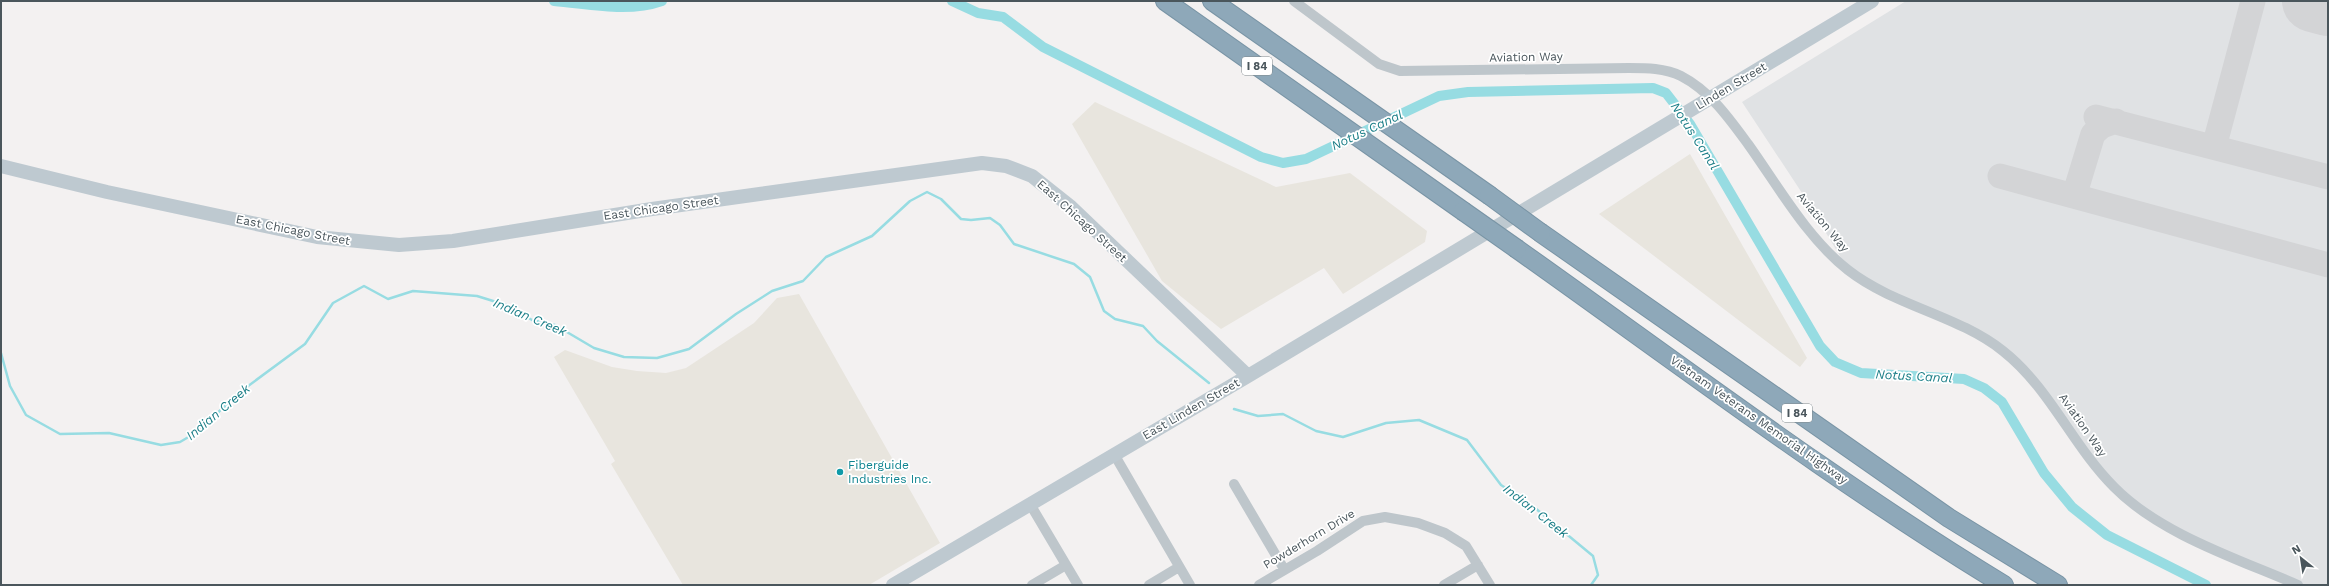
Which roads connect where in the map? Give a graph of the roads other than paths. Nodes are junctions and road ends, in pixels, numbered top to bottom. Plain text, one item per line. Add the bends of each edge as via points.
1 (1164, 1) edge
2 (1212, 1) edge
3 (1294, 1) edge
4 (1872, 1) edge
5 (1710, 98) junction
6 (1, 166) edge
7 (1487, 232) joint
8 (1248, 376) junction
9 (1114, 454) junction
10 (1234, 484) dead end
11 (1030, 504) junction
12 (1066, 565) junction
13 (1478, 565) junction
14 (1179, 567) junction
15 (1284, 569) junction
16 (893, 585) edge
17 (1032, 585) edge
18 (1078, 585) edge
19 (1149, 585) edge
20 (1190, 585) edge
21 (1259, 585) edge
22 (1444, 585) edge
23 (1490, 585) edge
24 (2004, 585) edge
25 (2058, 585) edge
26 (2298, 585) edge

1 - 24 highway, Vietnam Veterans Memorial Highway / I 84, bridge via 1801,450 1958,557
2 - 25 highway, I 84, bridge via 1943,514
3 - 5 street, Aviation Way via 1378,64 1400,71 1647,68 1664,70 1680,76
4 - 5 street, Linden Street
5 - 7 street, Linden Street
5 - 26 street, Aviation Way via 1723,109 1802,220 1849,271 1880,290 2003,350 2045,394 2096,467 2133,504 2178,532
6 - 8 street, East Chicago Street via 107,192 316,237 399,245 453,241 652,209 982,163 1006,166 1032,176 1071,207
7 - 8 street, East Linden Street
8 - 9 street, East Linden Street
9 - 11 street, East Linden Street
9 - 14 street
10 - 15 street
11 - 12 street
11 - 16 street, East Linden Street
12 - 17 street
12 - 18 street
13 - 15 street, Powderhorn Drive via 1466,546 1445,533 1418,523 1385,516 1363,521
13 - 22 street
13 - 23 street, Powderhorn Drive
14 - 19 street
14 - 20 street
15 - 21 street, Powderhorn Drive

